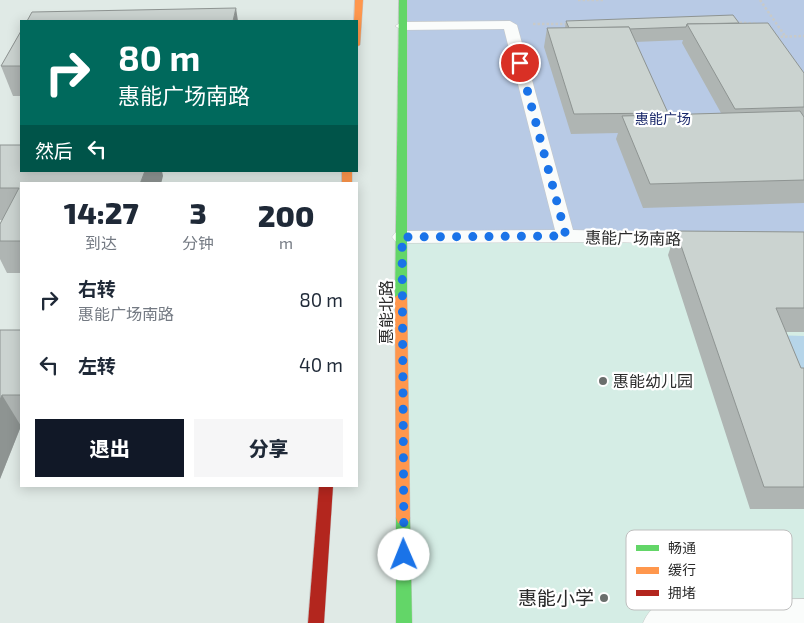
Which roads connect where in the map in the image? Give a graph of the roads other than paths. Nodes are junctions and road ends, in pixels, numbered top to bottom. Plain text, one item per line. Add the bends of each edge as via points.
1 (359, 0) edge
2 (402, 0) edge
3 (358, 20) edge
4 (402, 26) junction
5 (566, 236) junction
6 (402, 237) junction
7 (718, 240) edge
8 (326, 487) edge
9 (804, 612) edge
10 (316, 623) edge
11 (404, 623) edge
12 (657, 623) edge

1 - 3 street
2 - 4 street, 惠能北路
4 - 5 lane via 510,24
4 - 6 street, 惠能北路
5 - 6 lane, 惠能广场南路
5 - 7 lane, 惠能广场南路
6 - 11 street, 惠能北路
8 - 10 street
9 - 12 lane via 668,614

